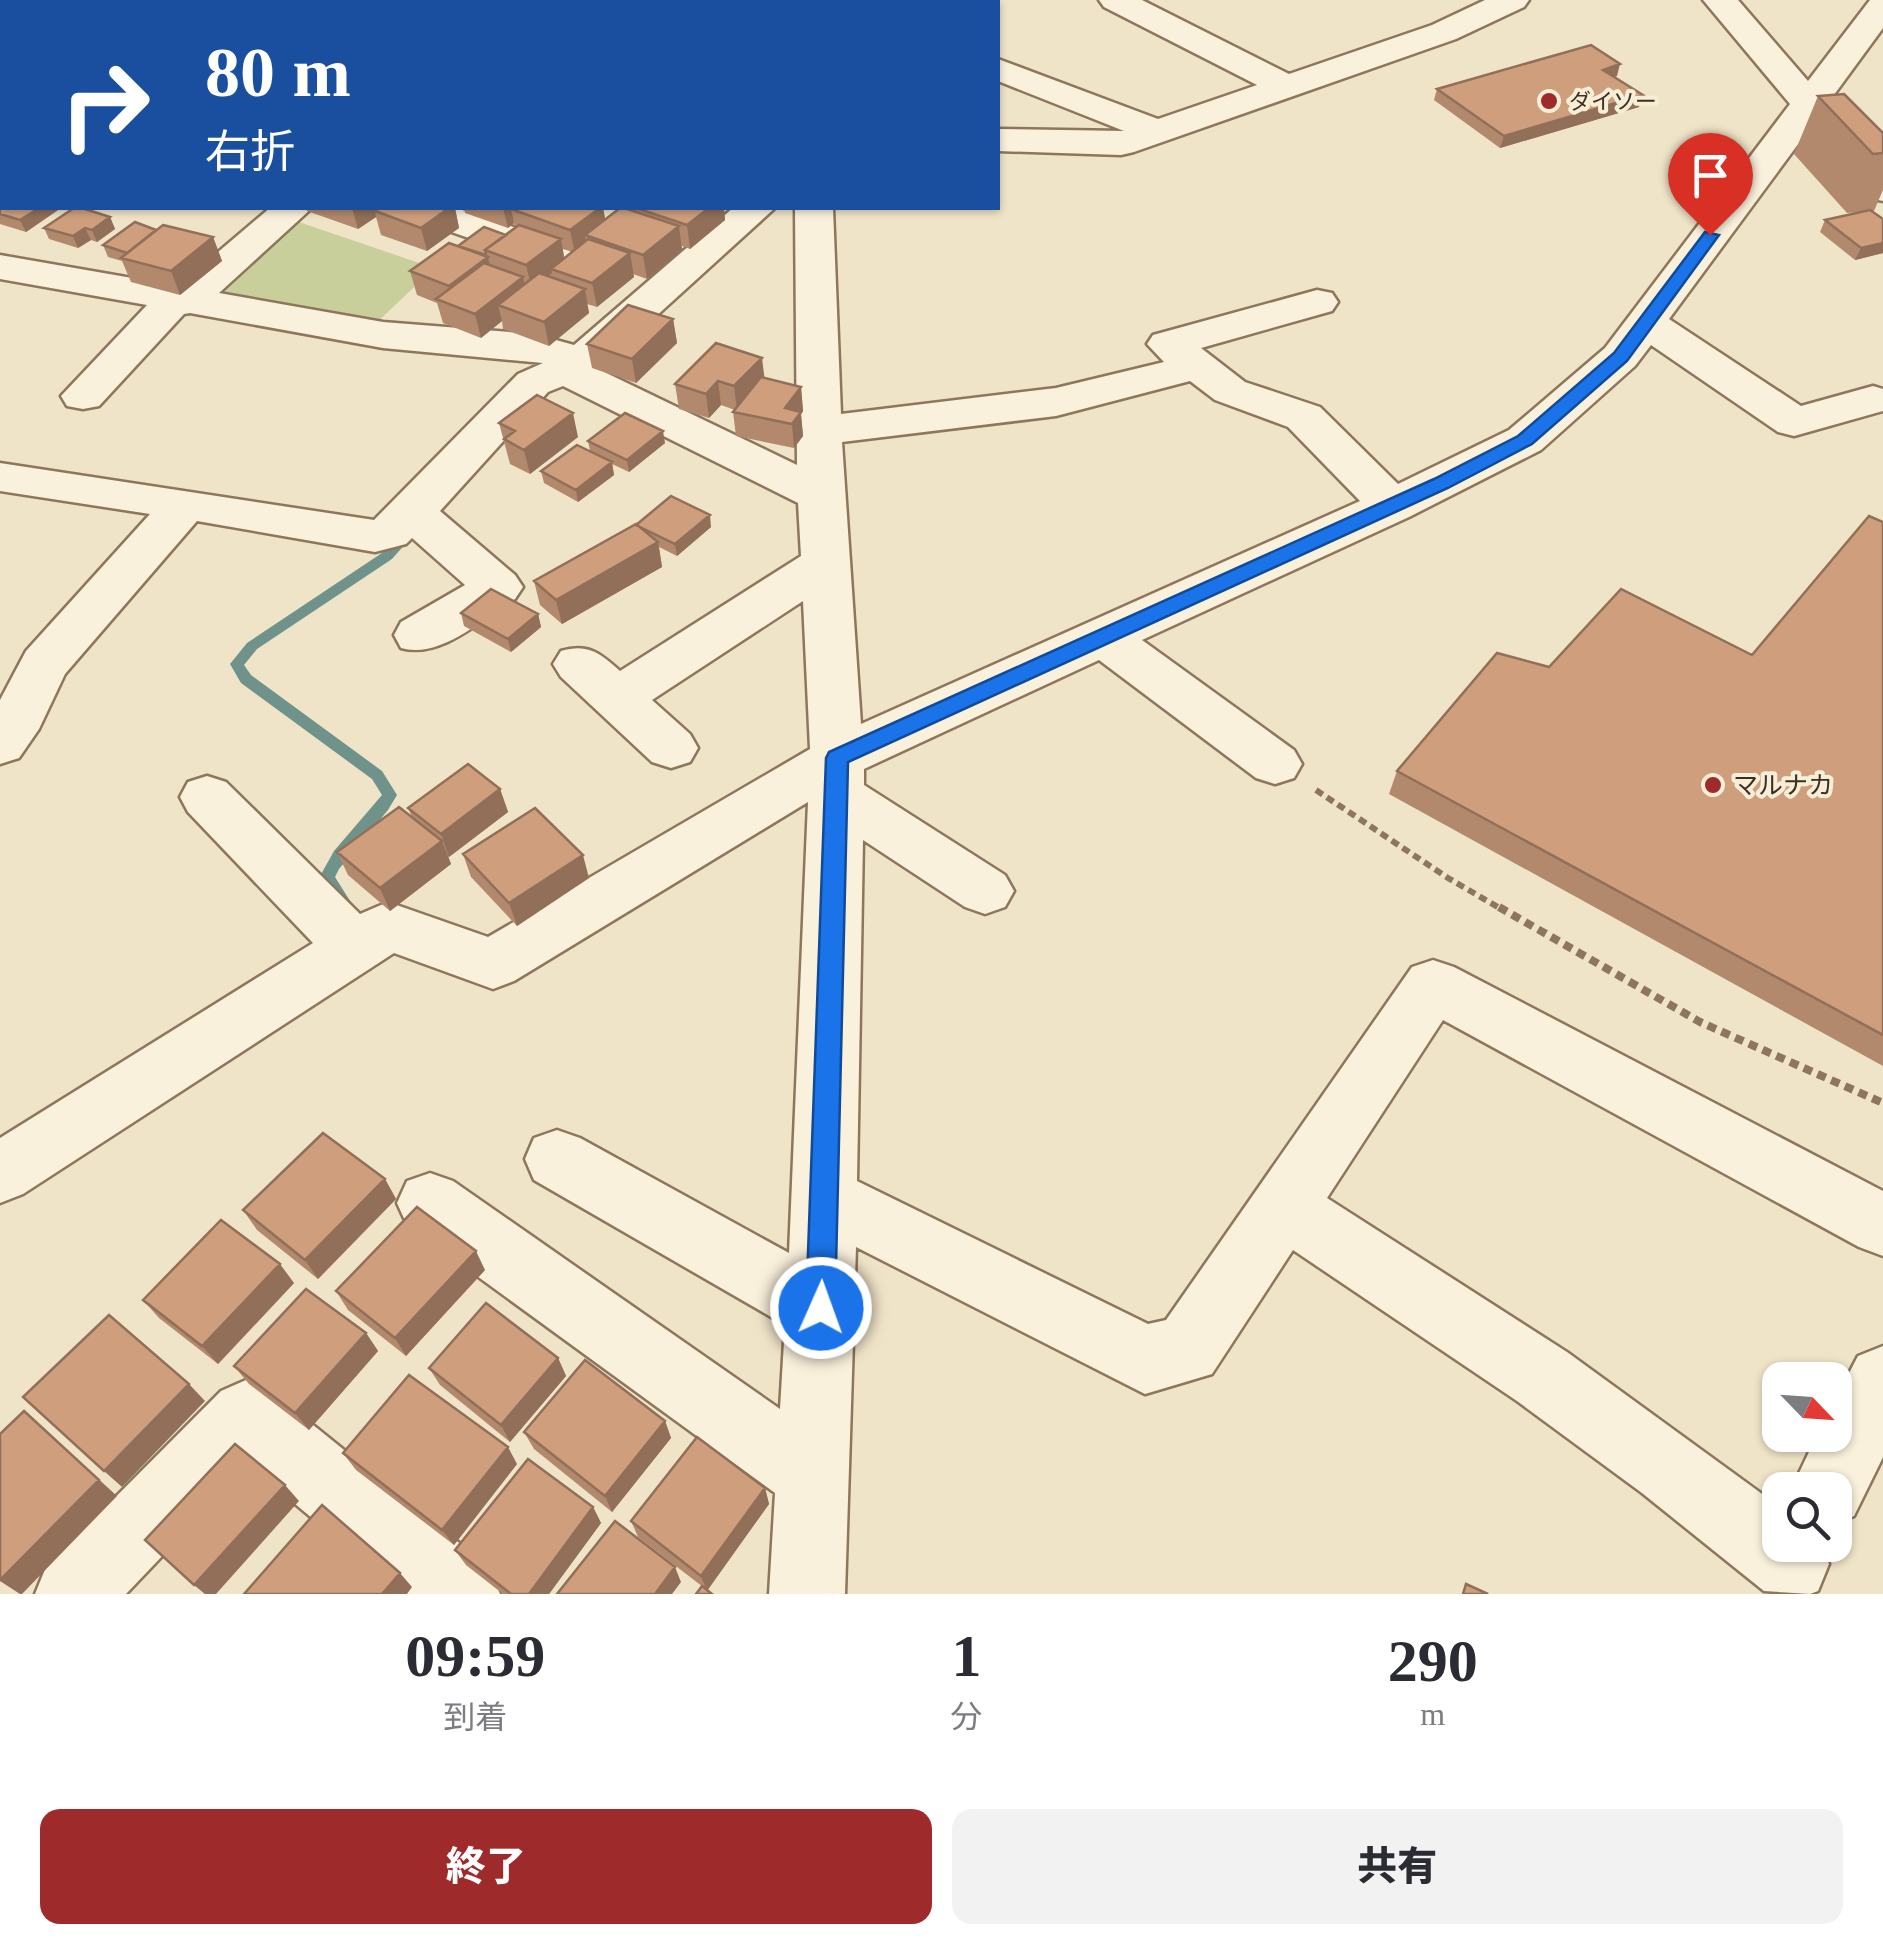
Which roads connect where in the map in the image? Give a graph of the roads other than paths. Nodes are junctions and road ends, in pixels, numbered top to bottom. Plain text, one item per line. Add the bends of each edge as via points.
1 (1116, 0) edge
2 (1197, 0) edge
3 (1720, 0) edge
4 (1760, 0) edge
5 (1502, 2) edge
6 (1883, 5) edge
7 (1154, 19) junction
8 (1000, 70) edge
9 (1284, 85) junction
10 (1818, 91) junction
11 (1872, 126) edge
12 (1157, 131) junction
13 (1000, 140) edge
14 (1883, 190) edge
15 (249, 210) edge
16 (426, 210) edge
17 (754, 210) edge
18 (814, 210) edge
19 (285, 216) edge
20 (0, 239) edge
21 (581, 263) edge
22 (0, 266) edge
23 (63, 280) junction
24 (180, 301) junction
25 (1316, 302) dead end
26 (1645, 322) junction
27 (573, 364) junction
28 (1199, 366) junction
29 (84, 396) dead end
30 (1873, 400) dead end
31 (819, 431) junction
32 (2, 492) edge
33 (820, 495) junction
34 (1392, 506) junction
35 (178, 513) junction
36 (418, 518) junction
37 (825, 563) junction
38 (418, 635) dead end
39 (1104, 636) junction
40 (580, 664) dead end
41 (617, 698) junction
42 (0, 744) edge
43 (671, 748) dead end
44 (1275, 764) road end
45 (837, 776) junction
46 (207, 796) dead end
47 (985, 891) dead end
48 (355, 947) junction
49 (557, 1159) dead end
50 (0, 1173) edge
51 (824, 1197) junction
52 (430, 1202) dead end
53 (1281, 1206) junction
54 (1883, 1224) edge
55 (821, 1308) junction
56 (1883, 1381) edge
57 (1837, 1472) edge
58 (810, 1474) junction
59 (1802, 1568) edge
60 (73, 1594) edge
61 (462, 1594) edge
62 (806, 1594) edge

1 - 7 street
2 - 7 street
3 - 10 street
4 - 10 street
5 - 9 street via 1444,32
6 - 10 street
7 - 9 street
8 - 12 street
9 - 12 street
10 - 11 street
10 - 14 street
10 - 26 street
12 - 13 street via 1122,144
15 - 19 street
16 - 21 street
17 - 27 street
18 - 31 street
19 - 24 street
20 - 23 street via 72,261
22 - 23 street
23 - 24 street
24 - 27 street via 383,335 534,347
24 - 29 street
25 - 28 street via 1168,344
26 - 30 street via 1794,422
26 - 34 street via 1620,357 1525,440
27 - 33 street
27 - 36 street via 533,383
28 - 31 street via 1056,402
28 - 34 street via 1230,391 1304,417
31 - 33 street
32 - 35 street
33 - 37 street
34 - 39 street
35 - 36 street via 375,536
35 - 42 street via 44,664
36 - 38 street via 498,587
37 - 41 street
37 - 45 street
39 - 44 street
39 - 45 street
40 - 41 street
41 - 43 street
45 - 47 street
45 - 48 street via 493,964 388,926
45 - 51 street
46 - 48 street
48 - 50 street
49 - 55 street
51 - 53 street via 1145,1359 1186,1350
51 - 55 street
52 - 58 street
53 - 54 street via 1433,985
53 - 59 street via 1476,1328
55 - 58 street
56 - 57 street
58 - 62 street
60 - 61 street via 246,1416

